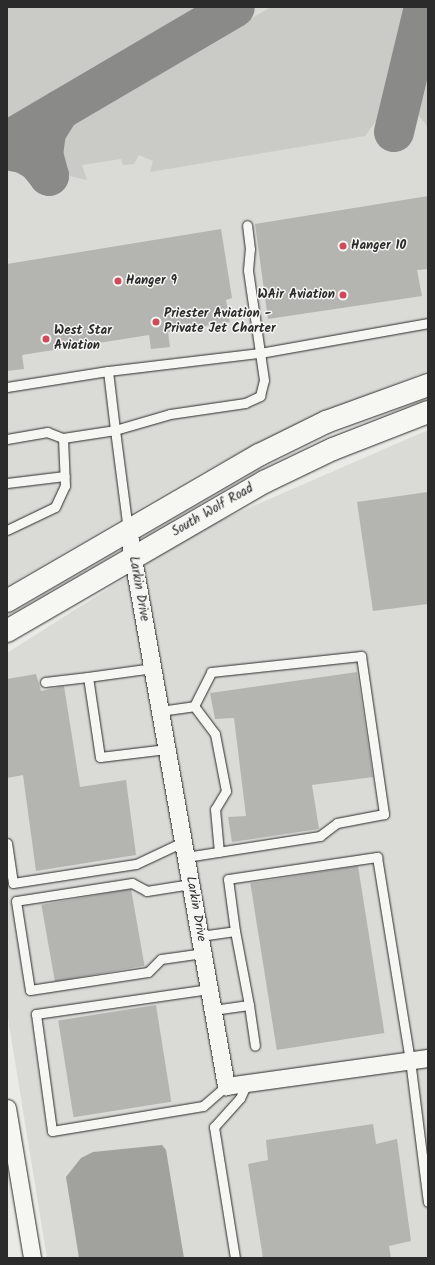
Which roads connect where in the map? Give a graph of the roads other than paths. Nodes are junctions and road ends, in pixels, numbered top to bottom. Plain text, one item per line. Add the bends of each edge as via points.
1 (247, 225) dead end
2 (428, 323) edge
3 (260, 353) junction
4 (108, 371) junction
5 (428, 385) edge
6 (7, 388) edge
7 (428, 412) edge
8 (115, 430) junction
9 (63, 438) junction
10 (7, 439) edge
11 (65, 476) junction
12 (7, 483) edge
13 (7, 530) edge
14 (128, 530) junction
15 (133, 557) junction
16 (7, 601) edge
17 (7, 631) edge
18 (153, 668) junction
19 (88, 677) junction
20 (45, 682) dead end
21 (194, 706) junction
22 (160, 711) junction
23 (167, 749) junction
24 (7, 843) edge
25 (184, 850) junction
26 (219, 852) junction
27 (190, 884) junction
28 (234, 931) junction
29 (200, 936) junction
30 (203, 953) junction
31 (209, 988) junction
32 (249, 1005) junction
33 (213, 1010) junction
34 (255, 1046) dead end
35 (428, 1058) edge
36 (410, 1060) junction
37 (247, 1083) junction
38 (226, 1086) junction
39 (7, 1108) edge
40 (428, 1202) edge
41 (32, 1258) edge
42 (236, 1258) edge

1 - 3 lane via 250,249 248,270
2 - 3 lane
3 - 4 lane
3 - 8 lane via 264,380 260,396 245,402 170,414
4 - 6 lane
4 - 8 lane
5 - 14 main road, South Wolf Road via 326,422 259,456
7 - 15 main road, South Wolf Road via 340,446 264,482
8 - 9 lane
8 - 14 lane
9 - 10 lane via 47,432
9 - 11 lane
11 - 12 lane
11 - 13 lane via 65,486 55,507
14 - 15 street, Larkin Drive
14 - 16 main road, South Wolf Road
15 - 17 main road, South Wolf Road
15 - 18 street, Larkin Drive
18 - 19 lane
18 - 22 street, Larkin Drive
19 - 20 lane
19 - 23 lane via 100,757
21 - 22 lane
21 - 26 lane via 215,734 226,791 215,809
21 - 26 lane via 211,672 361,656 384,814 337,823 320,836
22 - 23 street, Larkin Drive
23 - 25 street, Larkin Drive
24 - 25 lane via 13,883 136,864
25 - 26 lane
25 - 27 street, Larkin Drive
27 - 29 street, Larkin Drive
27 - 30 lane via 147,891 132,884 16,901 30,990 148,972 161,959
28 - 29 lane
28 - 32 lane
28 - 36 lane via 228,879 377,857
29 - 30 street, Larkin Drive
30 - 31 street, Larkin Drive
31 - 33 street, Larkin Drive
31 - 38 lane via 36,1014 52,1131 203,1106
32 - 33 lane
32 - 34 lane
33 - 38 street, Larkin Drive
35 - 36 street
36 - 37 street
36 - 40 lane
37 - 38 street
37 - 42 lane via 240,1098 214,1127
39 - 41 street

